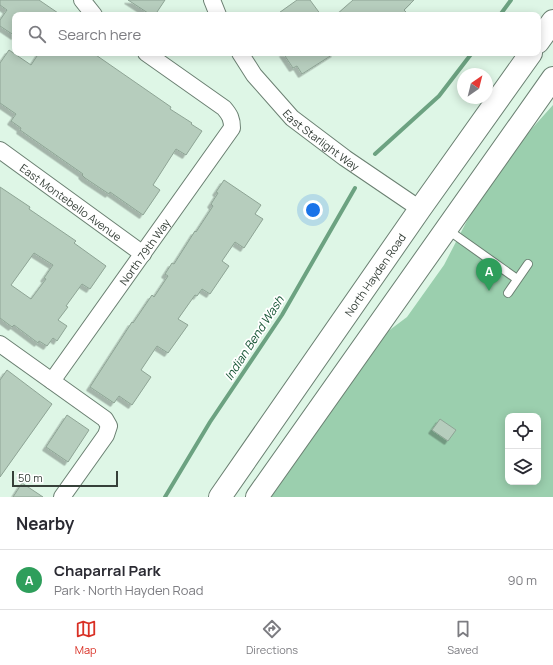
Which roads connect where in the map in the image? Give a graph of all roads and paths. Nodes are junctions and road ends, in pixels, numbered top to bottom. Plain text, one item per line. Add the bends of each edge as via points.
1 (82, 0) edge
2 (212, 0) edge
3 (92, 12) edge
4 (217, 12) edge
5 (553, 21) edge
6 (541, 38) edge
7 (151, 56) edge
8 (242, 56) edge
9 (528, 56) edge
10 (553, 78) edge
11 (0, 150) edge
12 (420, 209) junction
13 (447, 229) junction
14 (143, 254) junction
15 (528, 264) dead end
16 (517, 280) junction
17 (508, 293) dead end
18 (0, 344) edge
19 (52, 381) junction
20 (62, 497) edge
21 (220, 497) edge
22 (257, 497) edge

1 - 3 street
2 - 4 street
5 - 6 main road
7 - 14 street, North 79th Way via 224,108 230,115 232,128
8 - 12 street, East Starlight Way via 254,75 292,118
9 - 12 main road, North Hayden Road
10 - 13 main road
11 - 14 street, East Montebello Avenue
12 - 21 main road, North Hayden Road
13 - 16 lane
13 - 22 main road
14 - 19 street, North 79th Way
15 - 16 lane
16 - 17 lane
18 - 19 street
19 - 20 street via 105,419 109,426 106,435

